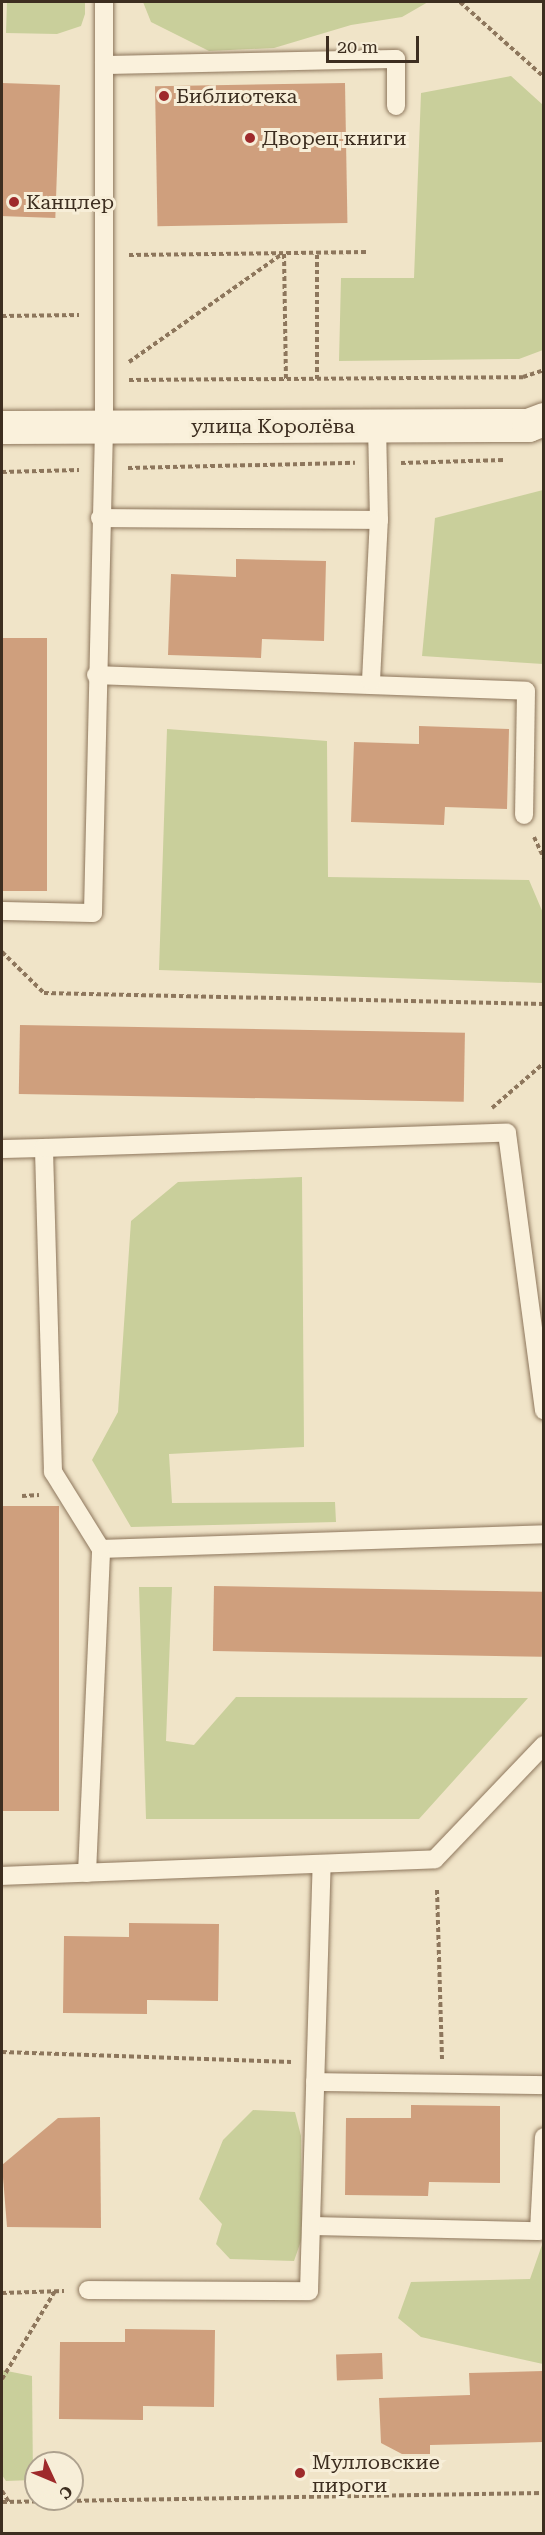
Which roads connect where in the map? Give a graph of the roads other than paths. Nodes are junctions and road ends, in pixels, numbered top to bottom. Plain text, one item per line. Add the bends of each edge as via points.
1 (105, 2) edge
2 (104, 65) junction
3 (396, 106) dead end
4 (543, 419) edge
5 (104, 426) junction
6 (377, 426) junction
7 (2, 427) edge
8 (100, 518) junction
9 (380, 520) junction
10 (96, 675) junction
11 (371, 681) junction
12 (524, 815) dead end
13 (2, 911) edge
14 (44, 1148) junction
15 (2, 1149) edge
16 (543, 1411) edge
17 (543, 1534) edge
18 (101, 1550) junction
19 (543, 1745) edge
20 (322, 1864) junction
21 (87, 1873) junction
22 (2, 1876) edge
23 (315, 2082) junction
24 (543, 2085) edge
25 (543, 2137) edge
26 (311, 2226) junction
27 (88, 2290) road end

1 - 2 lane
2 - 3 lane via 396,59
2 - 5 lane
4 - 6 street, улица Королёва via 528,425
5 - 6 street, улица Королёва
5 - 7 street, улица Королёва
5 - 8 lane
6 - 9 lane
8 - 9 lane
8 - 10 lane
9 - 11 lane
10 - 11 lane
10 - 13 lane via 93,913
11 - 12 lane via 526,692
14 - 15 lane
14 - 16 lane via 507,1133
14 - 18 lane via 53,1472
17 - 18 lane
18 - 21 lane
19 - 20 lane via 435,1859
20 - 21 lane
20 - 23 lane
21 - 22 lane
23 - 24 lane
23 - 26 lane
25 - 26 lane via 539,2231
26 - 27 lane via 309,2291

